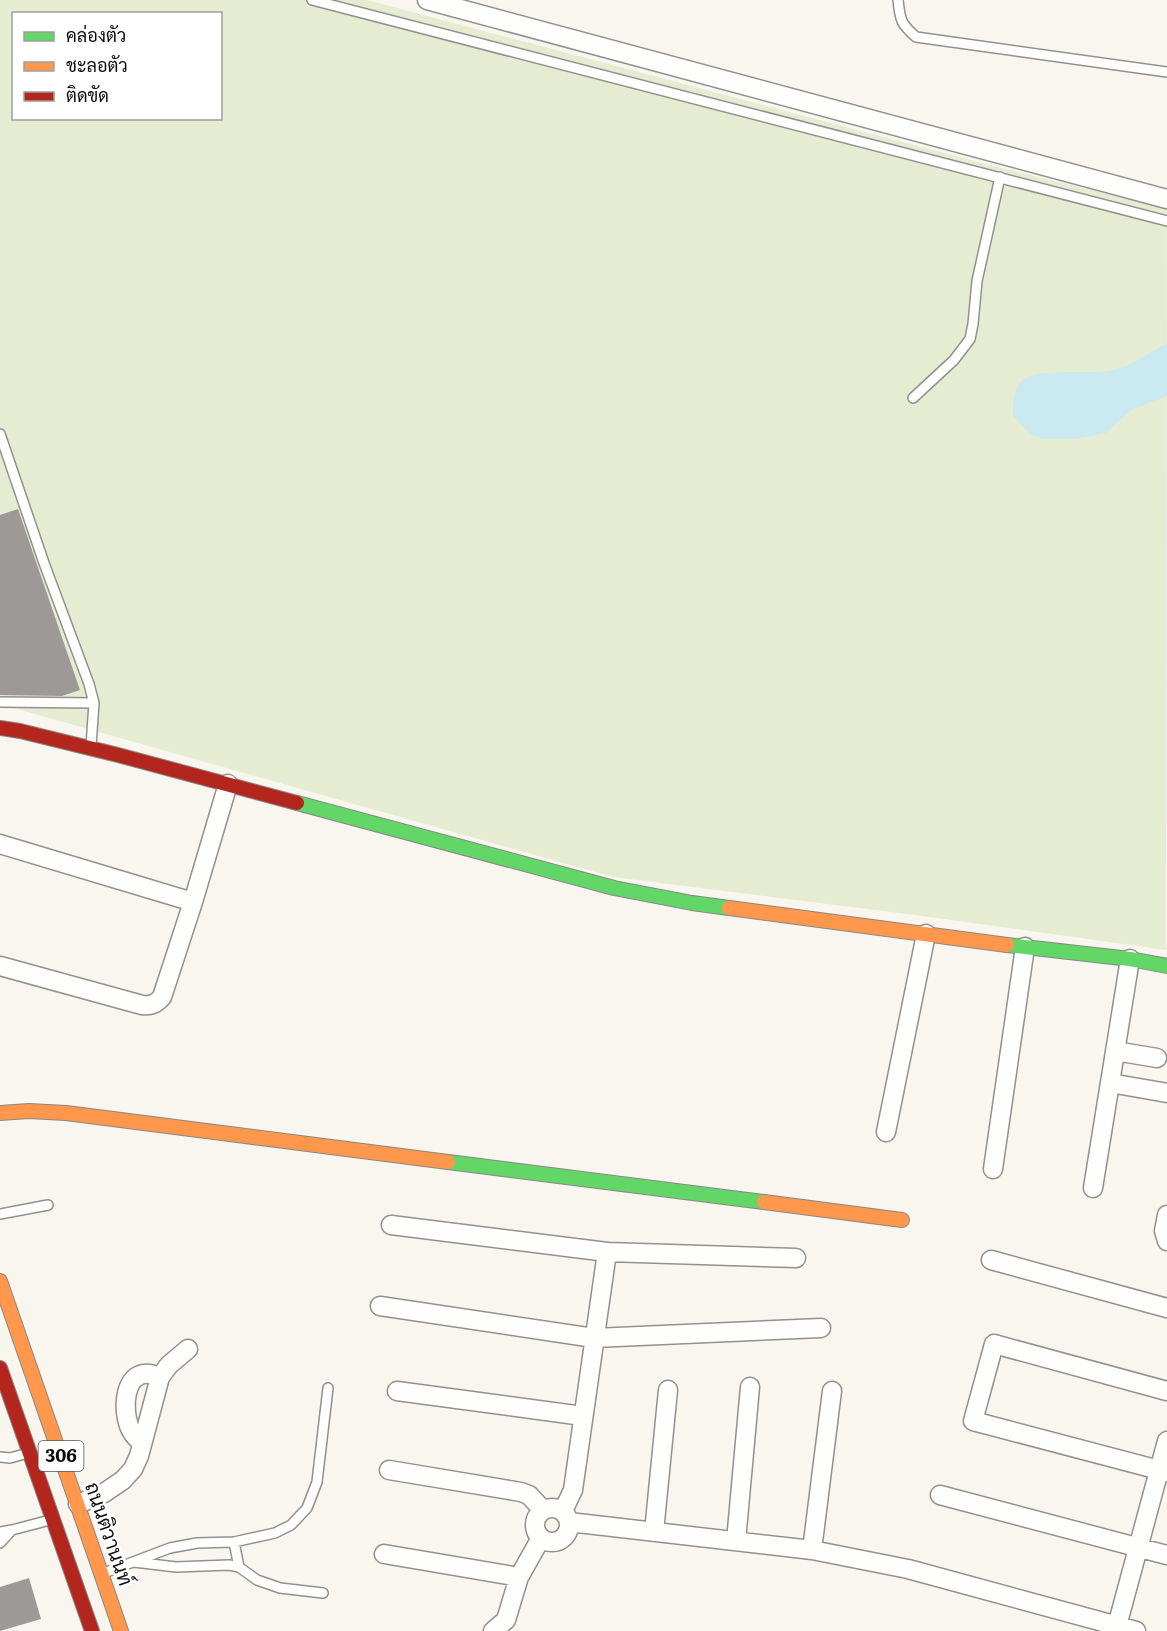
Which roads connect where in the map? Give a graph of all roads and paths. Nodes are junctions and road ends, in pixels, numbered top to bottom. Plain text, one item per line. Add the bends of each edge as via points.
1 (312, 0) edge
2 (427, 0) edge
3 (898, 0) edge
4 (1167, 72) edge
5 (1000, 177) junction
6 (1167, 199) edge
7 (1167, 221) edge
8 (913, 399) dead end
9 (0, 434) edge
10 (0, 702) edge
11 (94, 703) junction
12 (0, 728) edge
13 (91, 748) junction
14 (228, 784) junction
15 (0, 844) edge
16 (193, 902) junction
17 (926, 934) junction
18 (1025, 947) junction
19 (1130, 959) junction
20 (0, 966) edge
21 (1167, 966) edge
22 (1115, 1051) junction
23 (1157, 1058) dead end
24 (1110, 1083) junction
25 (1167, 1093) edge
26 (0, 1113) edge
27 (886, 1132) dead end
28 (993, 1169) dead end
29 (1093, 1188) dead end
30 (48, 1204) dead end
31 (0, 1214) edge
32 (1167, 1215) edge
33 (902, 1221) dead end
34 (391, 1225) dead end
35 (1167, 1241) edge
36 (607, 1252) junction
37 (795, 1258) dead end
38 (992, 1260) dead end
39 (0, 1281) edge
40 (380, 1306) dead end
41 (1167, 1308) edge
42 (821, 1328) dead end
43 (594, 1338) junction
44 (188, 1349) dead end
45 (0, 1368) edge
46 (160, 1377) junction
47 (750, 1387) dead end
48 (328, 1388) dead end
49 (668, 1390) dead end
50 (397, 1391) dead end
51 (832, 1391) dead end
52 (1167, 1391) edge
53 (583, 1416) junction
54 (1167, 1441) edge
55 (142, 1443) junction
56 (30, 1452) junction
57 (3, 1458) edge
58 (388, 1470) dead end
59 (1163, 1471) edge
60 (940, 1495) dead end
61 (78, 1504) junction
62 (543, 1510) junction
63 (566, 1516) junction
64 (53, 1519) junction
65 (12, 1530) junction
66 (0, 1532) edge
67 (654, 1532) junction
68 (541, 1538) junction
69 (736, 1541) junction
70 (234, 1542) junction
71 (0, 1543) edge
72 (1138, 1548) junction
73 (812, 1550) junction
74 (384, 1554) dead end
75 (1167, 1555) edge
76 (133, 1562) junction
77 (239, 1567) junction
78 (101, 1574) junction
79 (519, 1577) junction
80 (323, 1593) dead end
81 (1117, 1626) junction
82 (92, 1631) edge
83 (120, 1631) edge
84 (493, 1631) edge
85 (1136, 1631) edge

1 - 5 lane
2 - 6 street
3 - 4 lane via 899,16 916,37
5 - 7 lane
5 - 8 lane via 977,281 970,339
9 - 11 lane
10 - 11 lane
11 - 13 lane
12 - 13 street
13 - 14 street
14 - 16 street
14 - 17 street via 614,888 692,903
15 - 16 street
16 - 20 street via 157,1004 142,1005
17 - 18 street
17 - 27 street
18 - 19 street
18 - 28 street
19 - 21 street
19 - 22 street
22 - 23 street
22 - 24 street
24 - 25 street
24 - 29 street
26 - 33 street via 66,1113
30 - 31 lane
32 - 35 street
34 - 36 street
36 - 37 street
36 - 43 street
38 - 41 street
39 - 61 street, ถนนติวานนท์ / 306
40 - 43 street
42 - 43 street
43 - 53 street
44 - 46 street
45 - 56 street, 306
46 - 55 street
46 - 55 street via 139,1375 126,1395 128,1424
47 - 69 street
48 - 70 lane via 317,1482 307,1508 291,1525 275,1533
49 - 67 street
50 - 53 street
51 - 73 street
52 - 59 street via 994,1344 973,1422
53 - 63 street
54 - 59 street
55 - 61 street via 133,1469 123,1480
56 - 57 lane
56 - 64 street, 306
58 - 62 street via 521,1492
59 - 72 street
60 - 72 street
61 - 78 street, ถนนติวานนท์ / 306
62 - 63 street via 551,1508
62 - 68 street via 535,1524
63 - 67 street
63 - 68 street via 568,1530 564,1537 549,1542
64 - 65 lane
64 - 82 street, 306
65 - 66 lane
65 - 71 lane
67 - 69 street
68 - 79 street
69 - 73 street
70 - 76 lane via 170,1548
70 - 77 lane
72 - 75 street
72 - 81 street
73 - 81 street via 908,1569
74 - 79 street
76 - 77 lane
76 - 78 lane
77 - 80 lane via 257,1580 280,1588
78 - 83 street, ถนนติวานนท์ / 306
79 - 84 street via 506,1620
81 - 85 street

